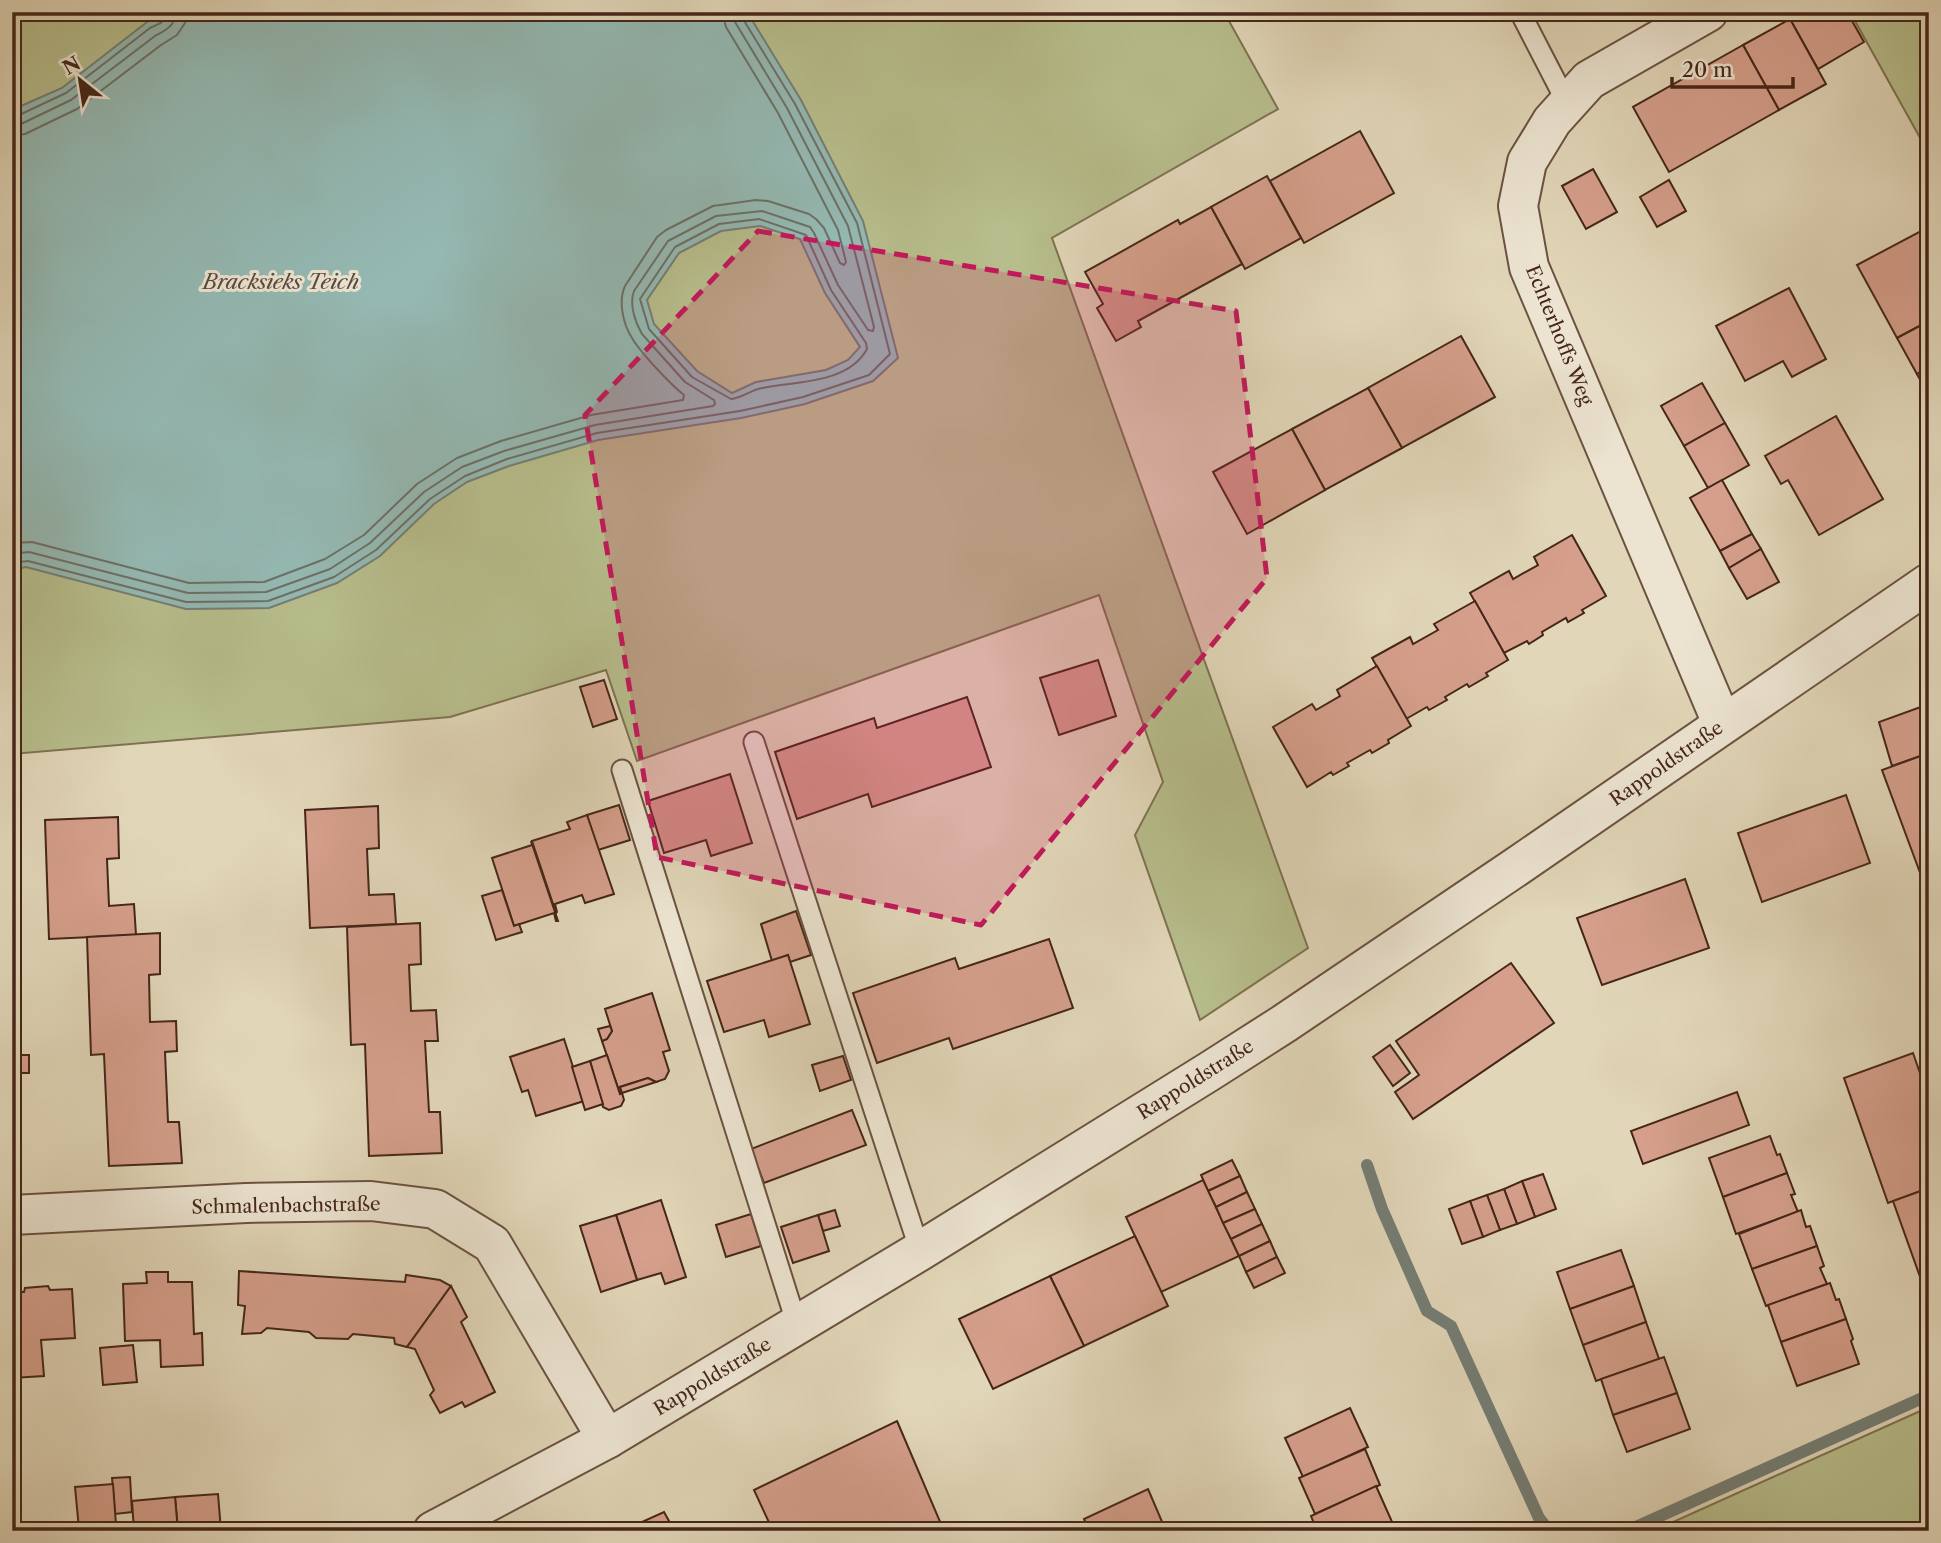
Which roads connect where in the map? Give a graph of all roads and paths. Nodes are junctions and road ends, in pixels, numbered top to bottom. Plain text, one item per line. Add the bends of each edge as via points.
1 (1520, 12) edge
2 (1708, 12) edge
3 (1567, 103) junction
4 (1929, 583) edge
5 (1723, 723) junction
6 (754, 742) dead end
7 (622, 770) dead end
8 (12, 1214) edge
9 (920, 1251) junction
10 (797, 1325) junction
11 (607, 1439) junction
12 (433, 1531) edge

1 - 3 lane
2 - 3 street, Echterhoffs Weg via 1589,80
3 - 5 street, Echterhoffs Weg via 1527,162 1518,206 1529,267
4 - 5 street, Rappoldstraße
5 - 9 street, Rappoldstraße via 1285,1023
6 - 9 lane
7 - 10 lane
8 - 11 street, Schmalenbachstraße via 371,1201 435,1209 492,1244
9 - 10 street, Rappoldstraße
10 - 11 street, Rappoldstraße
11 - 12 street, Rappoldstraße

